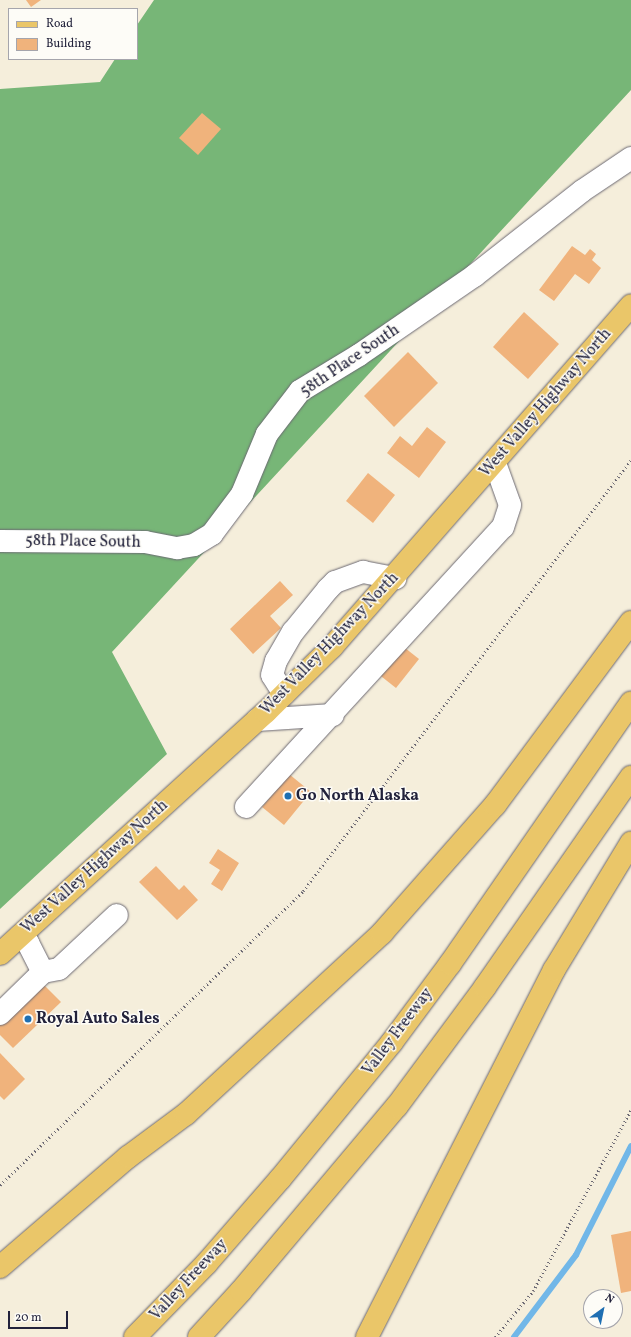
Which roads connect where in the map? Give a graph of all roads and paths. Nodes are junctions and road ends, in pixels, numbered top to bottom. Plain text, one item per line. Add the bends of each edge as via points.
1 (631, 158) edge
2 (631, 306) edge
3 (631, 460) edge
4 (495, 463) junction
5 (0, 541) edge
6 (394, 578) junction
7 (631, 622) edge
8 (284, 694) junction
9 (631, 703) edge
10 (333, 715) junction
11 (257, 720) junction
12 (631, 777) edge
13 (246, 807) dead end
14 (631, 843) edge
15 (117, 915) dead end
16 (20, 936) junction
17 (0, 954) edge
18 (43, 972) junction
19 (0, 1014) edge
20 (631, 1110) edge
21 (0, 1185) edge
22 (0, 1267) edge
23 (135, 1337) edge
24 (199, 1337) edge
25 (367, 1337) edge
26 (495, 1337) edge

1 - 5 street, 58th Place South via 582,191 474,276 359,355 300,391 267,434 242,494 212,534 194,545 177,548 145,542
2 - 4 main road, West Valley Highway North
3 - 21 path via 303,891
4 - 6 main road, West Valley Highway North
4 - 10 street via 510,505 504,527
6 - 8 main road, West Valley Highway North via 332,647
6 - 8 street via 363,572 335,582 328,589 293,632 276,661 272,675
7 - 22 main road via 495,805 382,933 186,1114 128,1157
8 - 11 main road, West Valley Highway North
9 - 23 main road, Valley Freeway via 454,958 392,1042 266,1196 206,1264
10 - 11 street
10 - 13 street
11 - 16 main road, West Valley Highway North
12 - 24 main road via 485,987 397,1106
14 - 25 main road via 554,970
15 - 18 street via 59,969
16 - 17 main road, West Valley Highway North
16 - 18 street via 28,943
18 - 19 street
20 - 26 path via 533,1291

